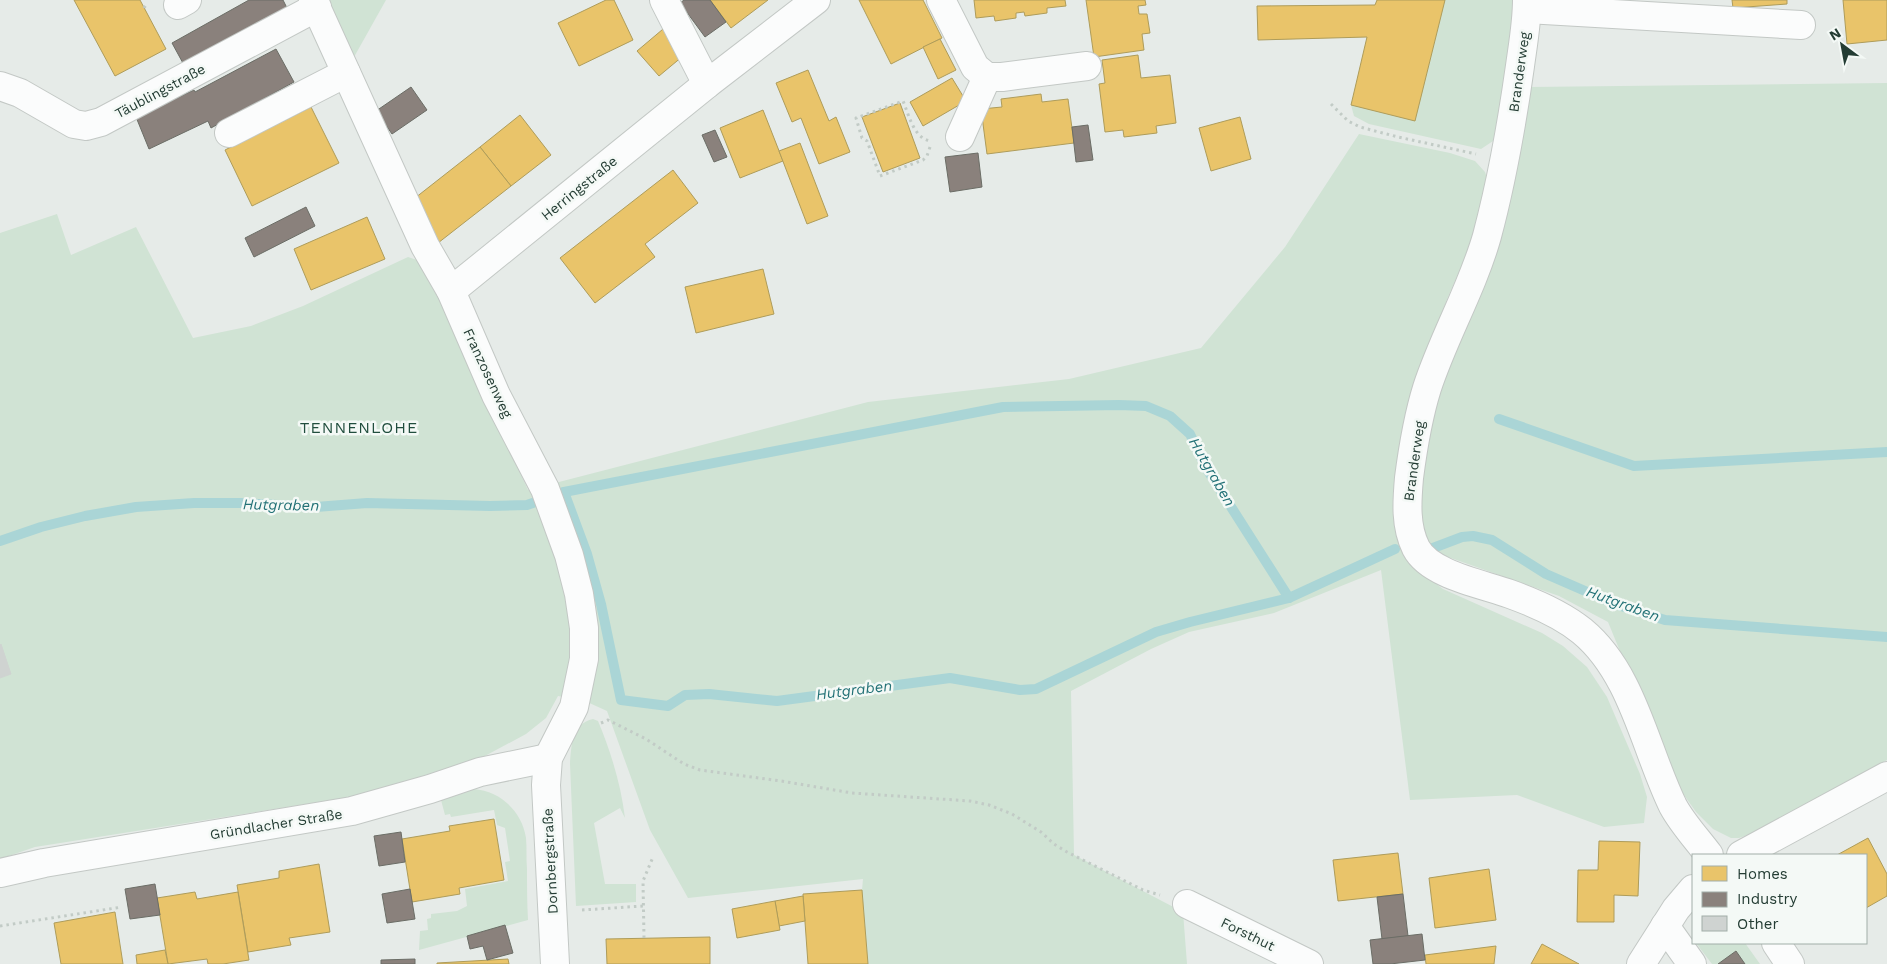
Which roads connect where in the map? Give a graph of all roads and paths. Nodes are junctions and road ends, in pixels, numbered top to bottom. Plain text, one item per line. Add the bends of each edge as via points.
1 (664, 0) edge
2 (816, 0) edge
3 (941, 0) edge
4 (147, 3) dead end
5 (315, 3) edge
6 (1527, 4) edge
7 (144, 8) dead end
8 (1706, 10) edge
9 (1801, 25) dead end
10 (1087, 66) dead end
11 (346, 73) junction
12 (987, 77) junction
13 (707, 84) junction
14 (0, 86) edge
15 (1331, 104) dead end
16 (229, 133) dead end
17 (960, 137) joint
18 (930, 142) junction
19 (1505, 160) junction
20 (451, 292) junction
21 (595, 727) dead end
22 (548, 758) junction
23 (1887, 776) edge
24 (1708, 854) edge
25 (1743, 854) edge
26 (653, 857) dead end
27 (0, 873) edge
28 (1692, 890) edge
29 (1187, 904) joint
30 (643, 906) junction
31 (122, 907) dead end
32 (552, 912) junction
33 (0, 926) edge
34 (1665, 926) junction
35 (644, 938) dead end
36 (1777, 944) edge
37 (555, 964) edge
38 (1309, 964) edge
39 (1641, 964) edge
40 (1692, 964) edge
41 (1790, 964) edge

1 - 13 street
2 - 13 street, Herringstraße
3 - 12 street via 975,67
4 - 7 path
5 - 11 street, Franzosenweg
5 - 14 street, Täublingstraße via 100,122 86,126 74,124 20,92
6 - 8 street
6 - 19 street, Branderweg
8 - 9 street
10 - 12 street
11 - 16 street
11 - 20 street, Franzosenweg via 425,246
12 - 17 street
13 - 20 street, Herringstraße
15 - 19 path via 1348,121 1360,127
17 - 18 path
18 - 18 path via 923,160 880,176 856,118 903,101 918,134
19 - 24 street, Branderweg via 1486,238 1466,296 1427,388 1419,419 1408,492 1407,516 1412,538 1427,562 1439,570 1554,612 1592,639 1612,665 1628,695 1675,809
20 - 22 street, Franzosenweg via 496,396 545,489 579,594 584,659 574,707
21 - 29 path via 608,720 700,770 852,793 989,805 1012,814 1067,852 1143,890
22 - 27 street, Gründlacher Straße via 480,772 352,811 44,862
22 - 32 street, Dornbergstraße via 546,785
23 - 25 street
26 - 30 path via 643,881
28 - 34 street
29 - 38 street, Forsthut
30 - 32 path
30 - 35 path
31 - 33 path
32 - 37 street, Dornbergstraße
34 - 39 street
34 - 40 street
36 - 41 street

